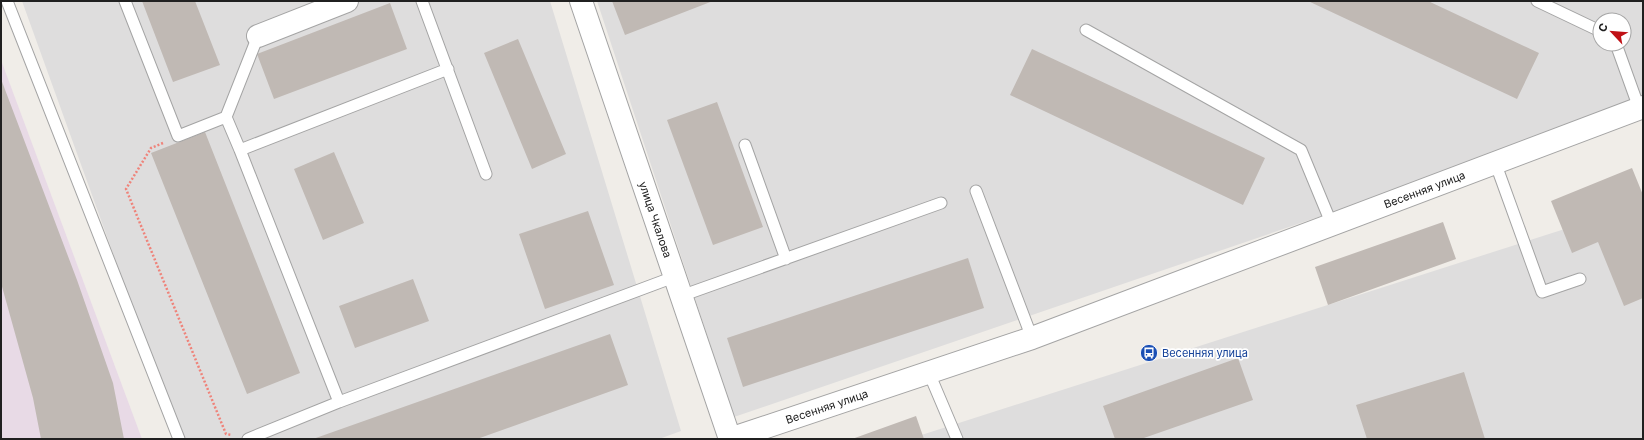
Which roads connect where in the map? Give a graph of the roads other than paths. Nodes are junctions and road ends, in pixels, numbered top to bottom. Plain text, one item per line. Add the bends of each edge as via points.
1 (7, 1) edge
2 (125, 1) edge
3 (347, 1) edge
4 (422, 1) edge
5 (581, 1) edge
6 (1537, 1) edge
7 (1592, 27) edge
8 (1086, 30) dead end
9 (258, 36) joint
10 (1619, 52) edge
11 (448, 70) junction
12 (1641, 108) edge
13 (226, 117) junction
14 (745, 145) dead end
15 (240, 150) junction
16 (1495, 162) junction
17 (486, 174) dead end
18 (976, 191) dead end
19 (941, 203) dead end
20 (1332, 225) junction
21 (786, 259) junction
22 (1580, 279) dead end
23 (678, 287) junction
24 (1032, 338) junction
25 (929, 373) junction
26 (339, 402) junction
27 (243, 438) edge
28 (179, 439) edge
29 (730, 439) edge
30 (957, 439) edge

1 - 28 lane
2 - 13 lane via 178,136
3 - 9 street
4 - 11 lane
5 - 23 street, улица Чкалова
6 - 7 lane
8 - 20 lane via 1301,150
9 - 13 lane
10 - 12 lane
11 - 15 lane
11 - 17 lane
12 - 16 street, Весенняя улица
13 - 15 lane
14 - 21 lane
15 - 26 lane
16 - 20 street, Весенняя улица
16 - 22 lane via 1542,292
18 - 24 lane
19 - 21 lane
20 - 24 street, Весенняя улица
21 - 23 lane
23 - 26 lane
23 - 29 street, улица Чкалова
24 - 25 street, Весенняя улица
25 - 29 street, Весенняя улица
25 - 30 lane
26 - 27 lane

